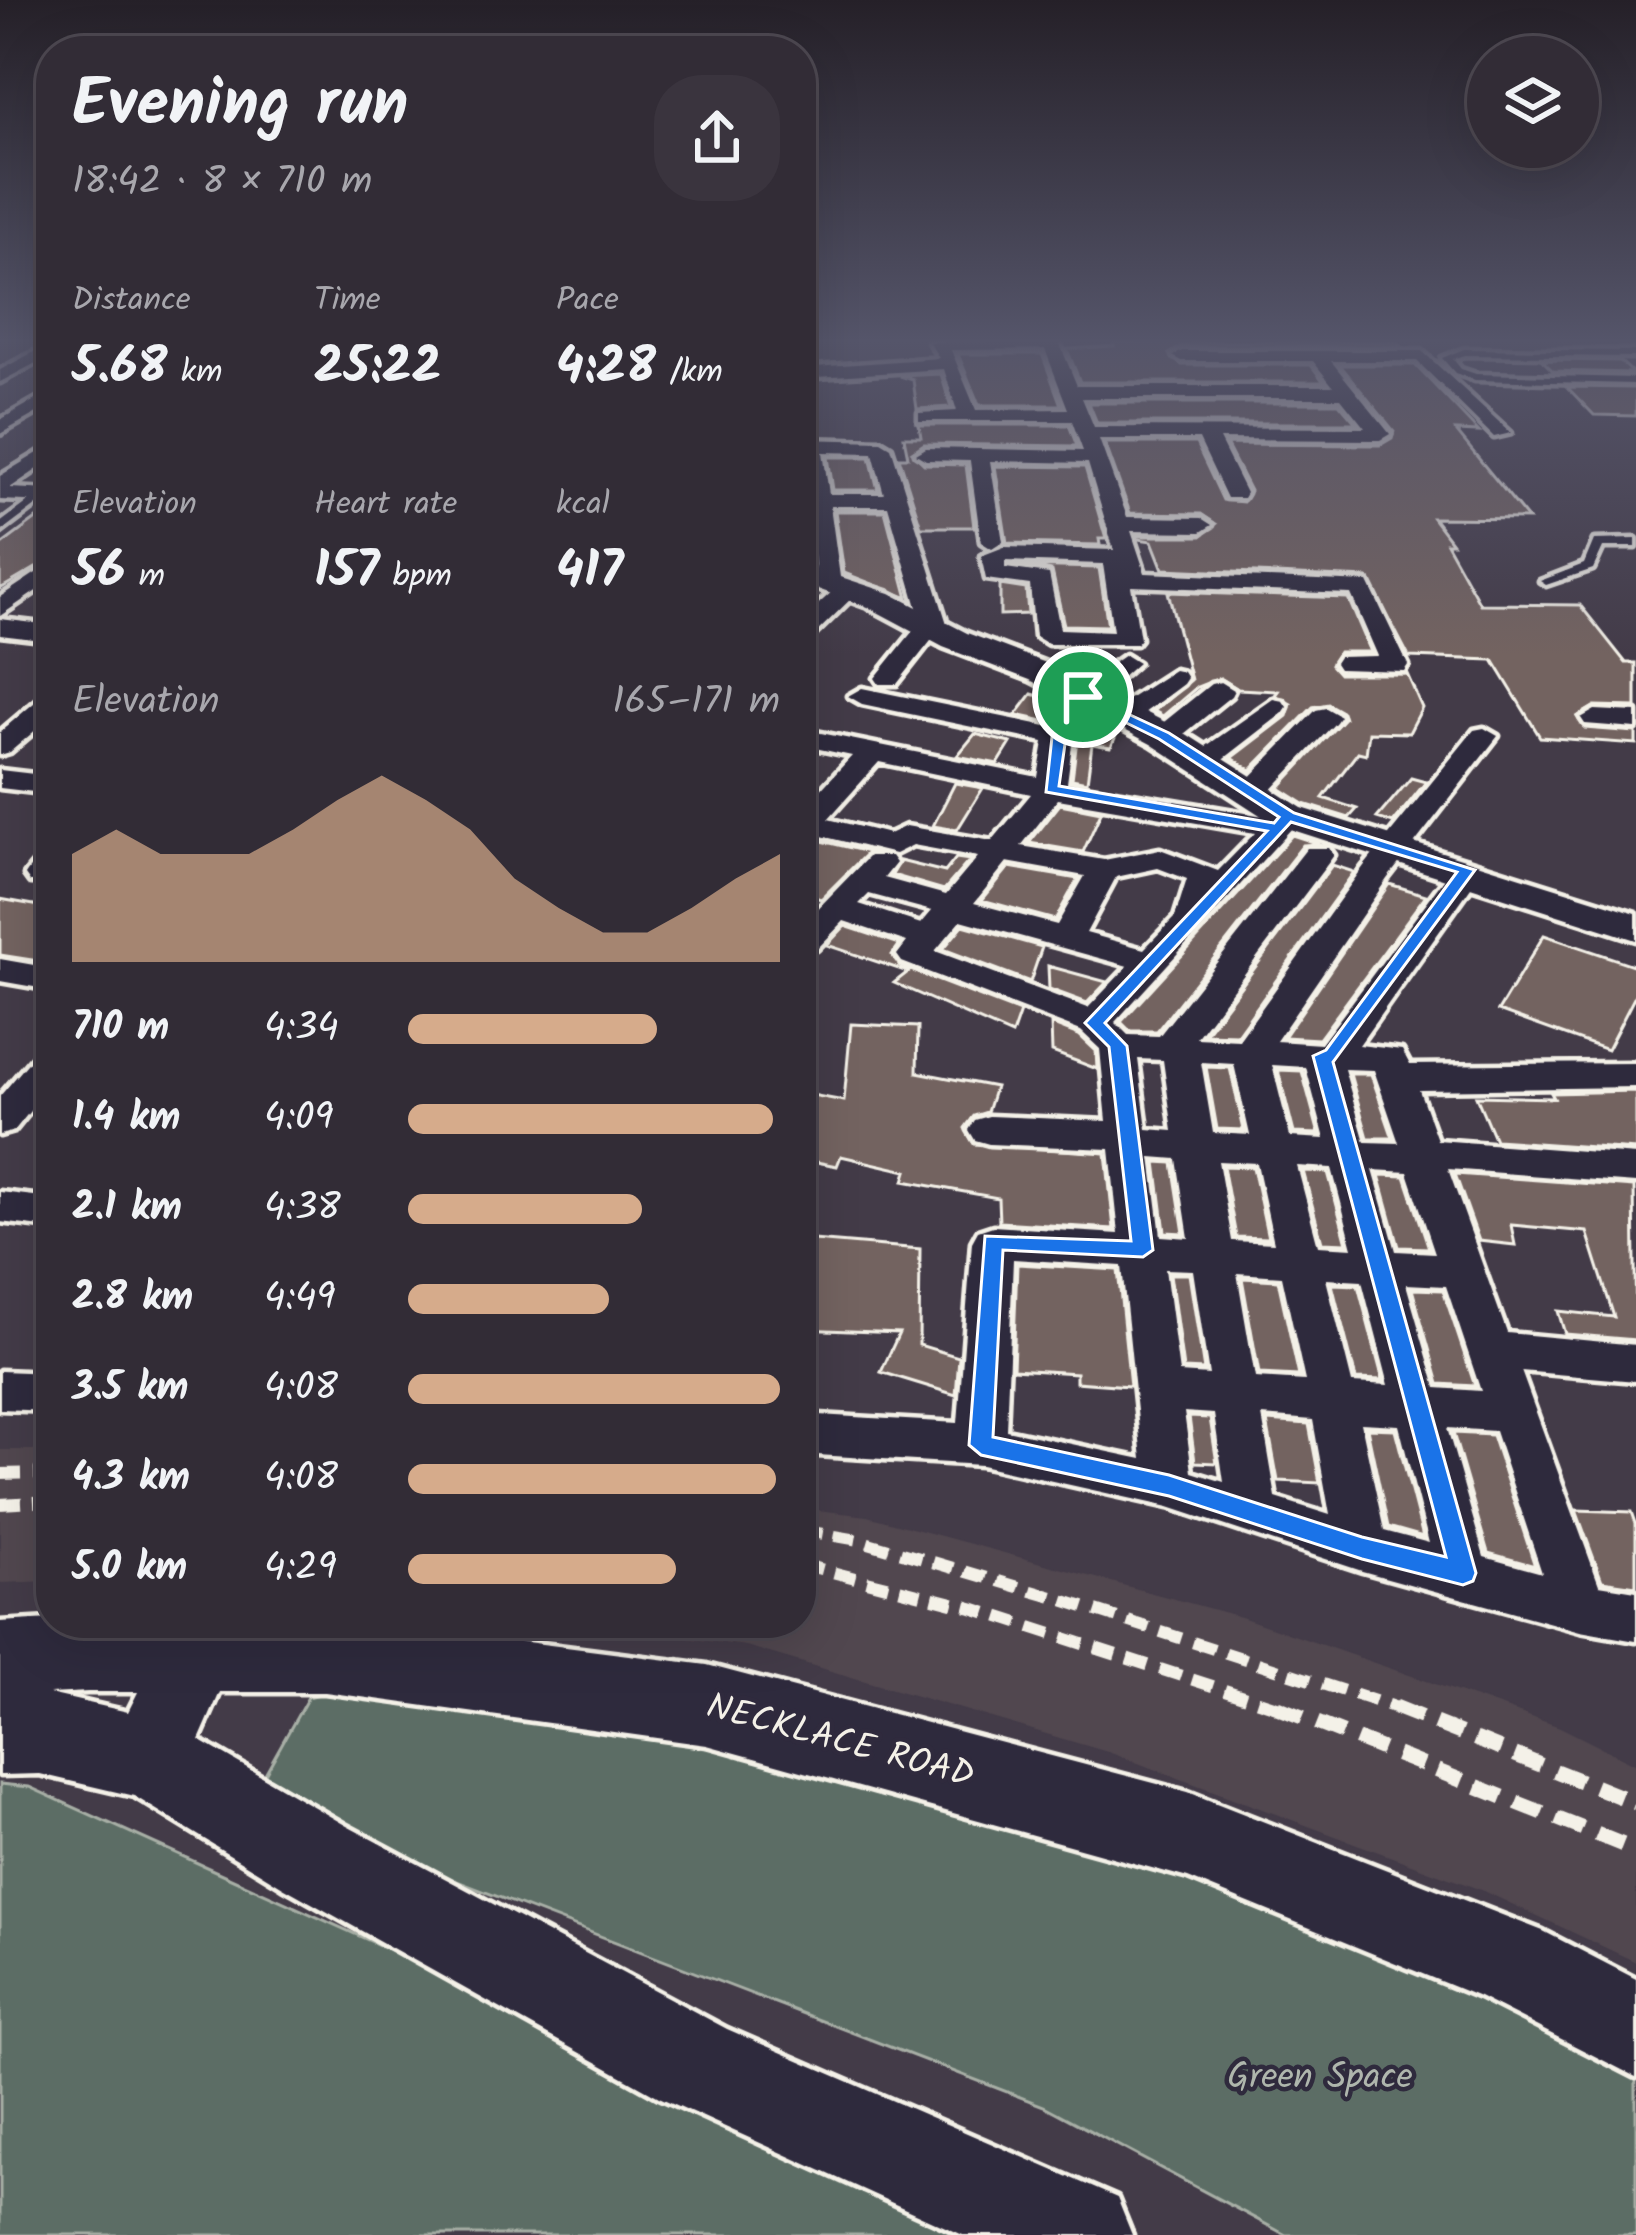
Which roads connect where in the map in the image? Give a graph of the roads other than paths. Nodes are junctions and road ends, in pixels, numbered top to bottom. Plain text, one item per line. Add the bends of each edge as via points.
1 (874, 446) edge
2 (1092, 446) edge
3 (1212, 446) edge
4 (926, 454) dead end
5 (980, 455) junction
6 (1096, 457) junction
7 (36, 459) edge
8 (0, 460) edge
9 (36, 466) edge
10 (0, 489) edge
11 (1235, 493) dead end
12 (36, 494) edge
13 (816, 500) edge
14 (897, 500) junction
15 (36, 504) edge
16 (1119, 524) junction
17 (1202, 525) dead end
18 (0, 529) edge
19 (816, 531) edge
20 (992, 542) dead end
21 (1636, 543) edge
22 (1126, 565) junction
23 (36, 581) edge
24 (1546, 581) dead end
25 (826, 582) edge
26 (0, 609) edge
27 (0, 627) edge
28 (933, 628) junction
29 (36, 631) edge
30 (1137, 647) junction
31 (1348, 663) dead end
32 (888, 678) dead end
33 (1174, 678) dead end
34 (1221, 691) dead end
35 (862, 696) dead end
36 (1083, 697) junction
37 (1273, 707) dead end
38 (36, 716) edge
39 (1122, 716) junction
40 (1326, 716) dead end
41 (1595, 718) dead end
42 (1636, 720) edge
43 (1164, 736) junction
44 (1484, 736) dead end
45 (1059, 737) junction
46 (816, 740) edge
47 (0, 746) edge
48 (872, 751) junction
49 (1202, 763) junction
50 (0, 778) edge
51 (36, 782) edge
52 (1051, 789) junction
53 (1250, 795) junction
54 (816, 809) edge
55 (816, 825) edge
56 (1278, 827) junction
57 (895, 845) junction
58 (1004, 851) junction
59 (1318, 855) junction
60 (1386, 860) junction
61 (1104, 870) junction
62 (1467, 870) junction
63 (863, 882) junction
64 (1217, 893) junction
65 (958, 907) junction
66 (839, 908) junction
67 (1274, 914) junction
68 (1634, 922) edge
69 (1189, 925) junction
70 (816, 931) edge
71 (1332, 934) junction
72 (1067, 937) junction
73 (929, 938) junction
74 (1155, 958) junction
75 (0, 970) edge
76 (36, 976) edge
77 (1226, 978) junction
78 (1285, 1000) junction
79 (1106, 1034) junction
80 (1176, 1048) junction
81 (1250, 1051) junction
82 (1327, 1056) junction
83 (1636, 1076) edge
84 (1396, 1078) junction
85 (34, 1095) edge
86 (989, 1130) dead end
87 (1129, 1139) junction
88 (1196, 1146) junction
89 (1274, 1150) junction
90 (1348, 1154) junction
91 (1424, 1156) junction
92 (0, 1157) edge
93 (1636, 1169) edge
94 (0, 1207) edge
95 (36, 1211) edge
96 (1143, 1250) junction
97 (1215, 1254) junction
98 (1301, 1260) junction
99 (1378, 1264) junction
100 (1462, 1271) junction
101 (1488, 1350) junction
102 (1636, 1363) edge
103 (0, 1390) edge
104 (36, 1391) edge
105 (1157, 1391) junction
106 (1238, 1399) junction
107 (1334, 1404) junction
108 (1418, 1408) junction
109 (1510, 1412) junction
110 (816, 1436) edge
111 (981, 1445) junction
112 (1169, 1486) junction
113 (1253, 1510) junction
114 (1362, 1548) junction
115 (1463, 1573) junction
116 (1580, 1607) junction
117 (1636, 1616) edge
118 (196, 1654) junction
119 (0, 1660) edge
120 (0, 1734) edge
121 (150, 1758) junction
122 (1636, 2030) edge
123 (1080, 2235) edge

1 - 14 street
2 - 6 street
3 - 11 street
4 - 5 street
5 - 6 street
5 - 20 street
6 - 16 street
7 - 8 street
9 - 10 street
10 - 12 street
13 - 14 street
14 - 28 street
15 - 18 lane
16 - 17 street
16 - 22 street
19 - 25 street
21 - 24 lane via 1598,543 1588,566
22 - 30 street
22 - 30 street via 993,556 994,574 1041,579 1048,635
22 - 31 street via 1360,586 1395,665
23 - 26 street
25 - 28 street
27 - 29 street
28 - 32 street
28 - 36 street
30 - 36 street
33 - 39 street
34 - 43 street
35 - 45 street
36 - 39 street
36 - 45 street
37 - 49 street
38 - 47 street
39 - 43 street
40 - 53 street
41 - 42 street
43 - 49 street
44 - 60 street
45 - 52 street
46 - 48 street
48 - 52 street
48 - 54 street
49 - 53 street
50 - 51 street
52 - 56 street
52 - 58 street
53 - 56 street
55 - 57 street
56 - 59 street
56 - 60 street
56 - 64 street
57 - 58 street via 906,835
57 - 63 street
58 - 61 street
58 - 65 street
59 - 60 street
59 - 67 street
60 - 62 street
60 - 71 street
61 - 69 street via 1160,859 1204,874
61 - 72 street
62 - 68 street
62 - 82 street
63 - 65 street
63 - 66 street
64 - 67 street
64 - 69 street
65 - 72 street
65 - 73 street
66 - 70 street
66 - 73 street
67 - 71 street
67 - 77 street
69 - 74 street
71 - 78 street
72 - 74 street
73 - 79 street via 914,955
74 - 77 street
74 - 79 street
75 - 76 street
77 - 78 street
77 - 80 street
78 - 81 street
79 - 80 street
79 - 87 street
80 - 81 street
80 - 88 street
81 - 82 street
81 - 89 street
82 - 84 street via 1389,1059
82 - 90 street
83 - 84 street
84 - 91 street
85 - 92 street
86 - 87 street
87 - 88 street
87 - 96 street
88 - 89 street
88 - 97 street
89 - 90 street
89 - 98 street
90 - 91 street
90 - 99 street
91 - 93 street
91 - 100 street
94 - 95 street
96 - 97 street
96 - 105 street
96 - 111 street via 993,1242
97 - 98 street
97 - 106 street
98 - 99 street
98 - 107 street
99 - 100 street
99 - 108 street
100 - 101 street
101 - 102 street
101 - 109 street
103 - 104 street
105 - 106 street
105 - 112 street
106 - 107 street
106 - 113 street
107 - 108 street
107 - 114 street
108 - 109 street
108 - 115 street
109 - 116 street
110 - 111 street
111 - 112 street
112 - 113 street
113 - 114 street
114 - 115 street
115 - 116 street
116 - 117 street
118 - 119 main road, NECKLACE ROAD
118 - 121 main road
118 - 122 main road, NECKLACE ROAD via 325,1654 707,1705 1188,1835 1510,1964
120 - 121 main road via 40,1733
121 - 123 main road via 693,2063

